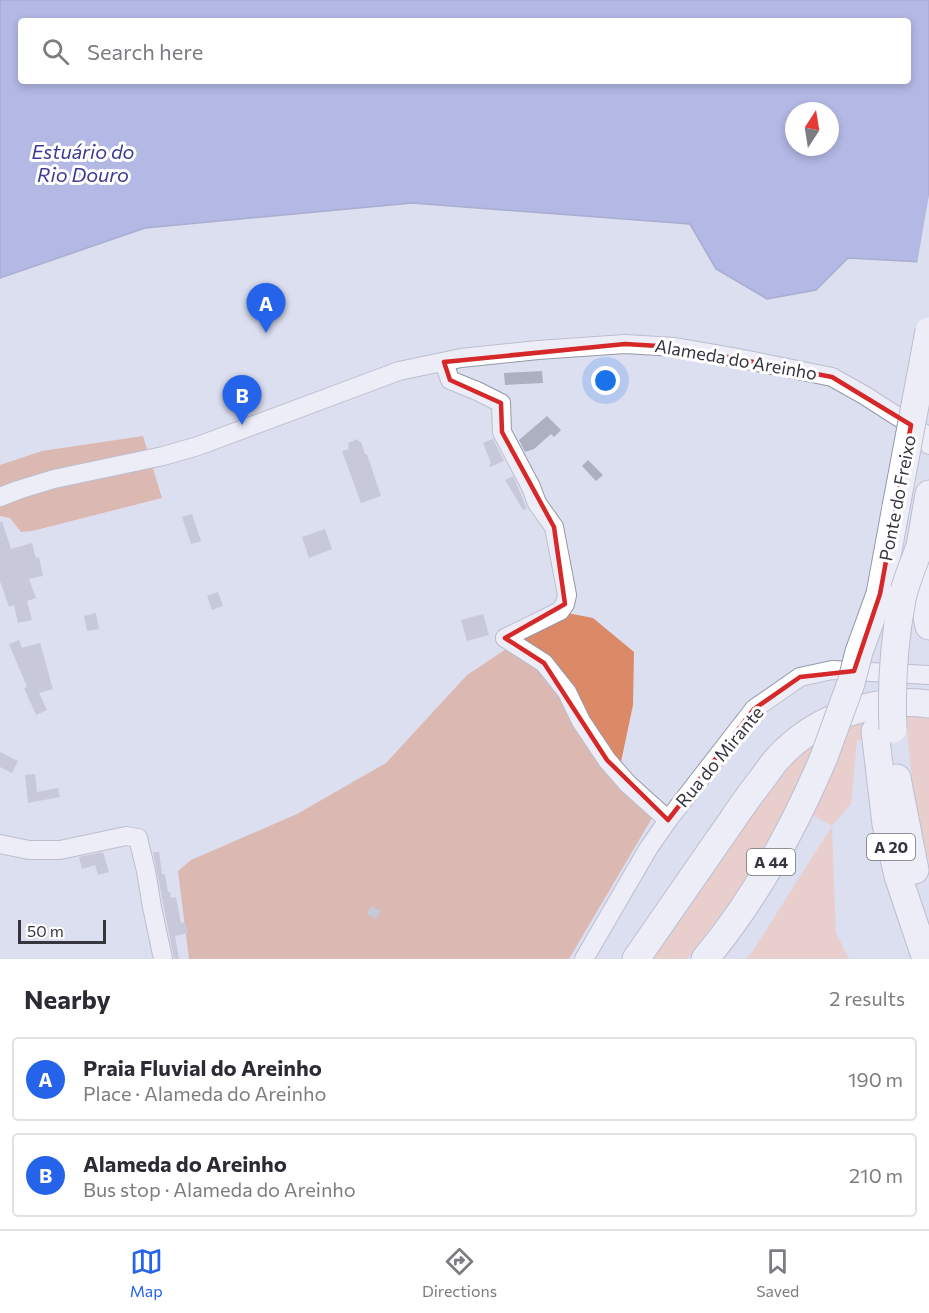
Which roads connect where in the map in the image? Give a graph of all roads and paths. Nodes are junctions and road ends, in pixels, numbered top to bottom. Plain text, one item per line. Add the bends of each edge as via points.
1 (929, 331) edge
2 (444, 362) junction
3 (929, 445) edge
4 (929, 494) edge
5 (0, 497) edge
6 (920, 546) junction
7 (880, 594) junction
8 (929, 626) edge
9 (929, 675) edge
10 (929, 704) edge
11 (884, 730) junction
12 (668, 820) junction
13 (0, 844) edge
14 (929, 911) edge
15 (163, 959) edge
16 (584, 959) edge
17 (636, 959) edge
18 (705, 959) edge
19 (926, 959) edge

1 - 7 highway, Ponte do Freixo / A 20, bridge
2 - 3 street, Alameda do Areinho via 625,344 675,347 832,377 928,436
2 - 5 street, Alameda do Areinho via 399,371 198,446 54,479
2 - 12 street via 450,380 501,403 502,432 554,527 567,595 565,604 560,611 505,638 544,663 567,692 607,760
4 - 6 highway, Ponte do Freixo / A 20
6 - 8 highway via 921,587
6 - 11 highway, A 20, bridge via 903,598
7 - 11 highway, A 20
7 - 18 highway, A 44, bridge via 824,757 786,837 755,890
9 - 12 street, Rua do Mirante via 832,670 801,677 754,710
10 - 17 highway via 914,702 855,710 821,724 795,741 748,796
11 - 14 highway, A 20 via 915,873
11 - 19 highway, A 20 via 886,824 898,876
12 - 16 street, Rua do Mirante
13 - 15 street via 29,850 60,850 126,836 138,838

